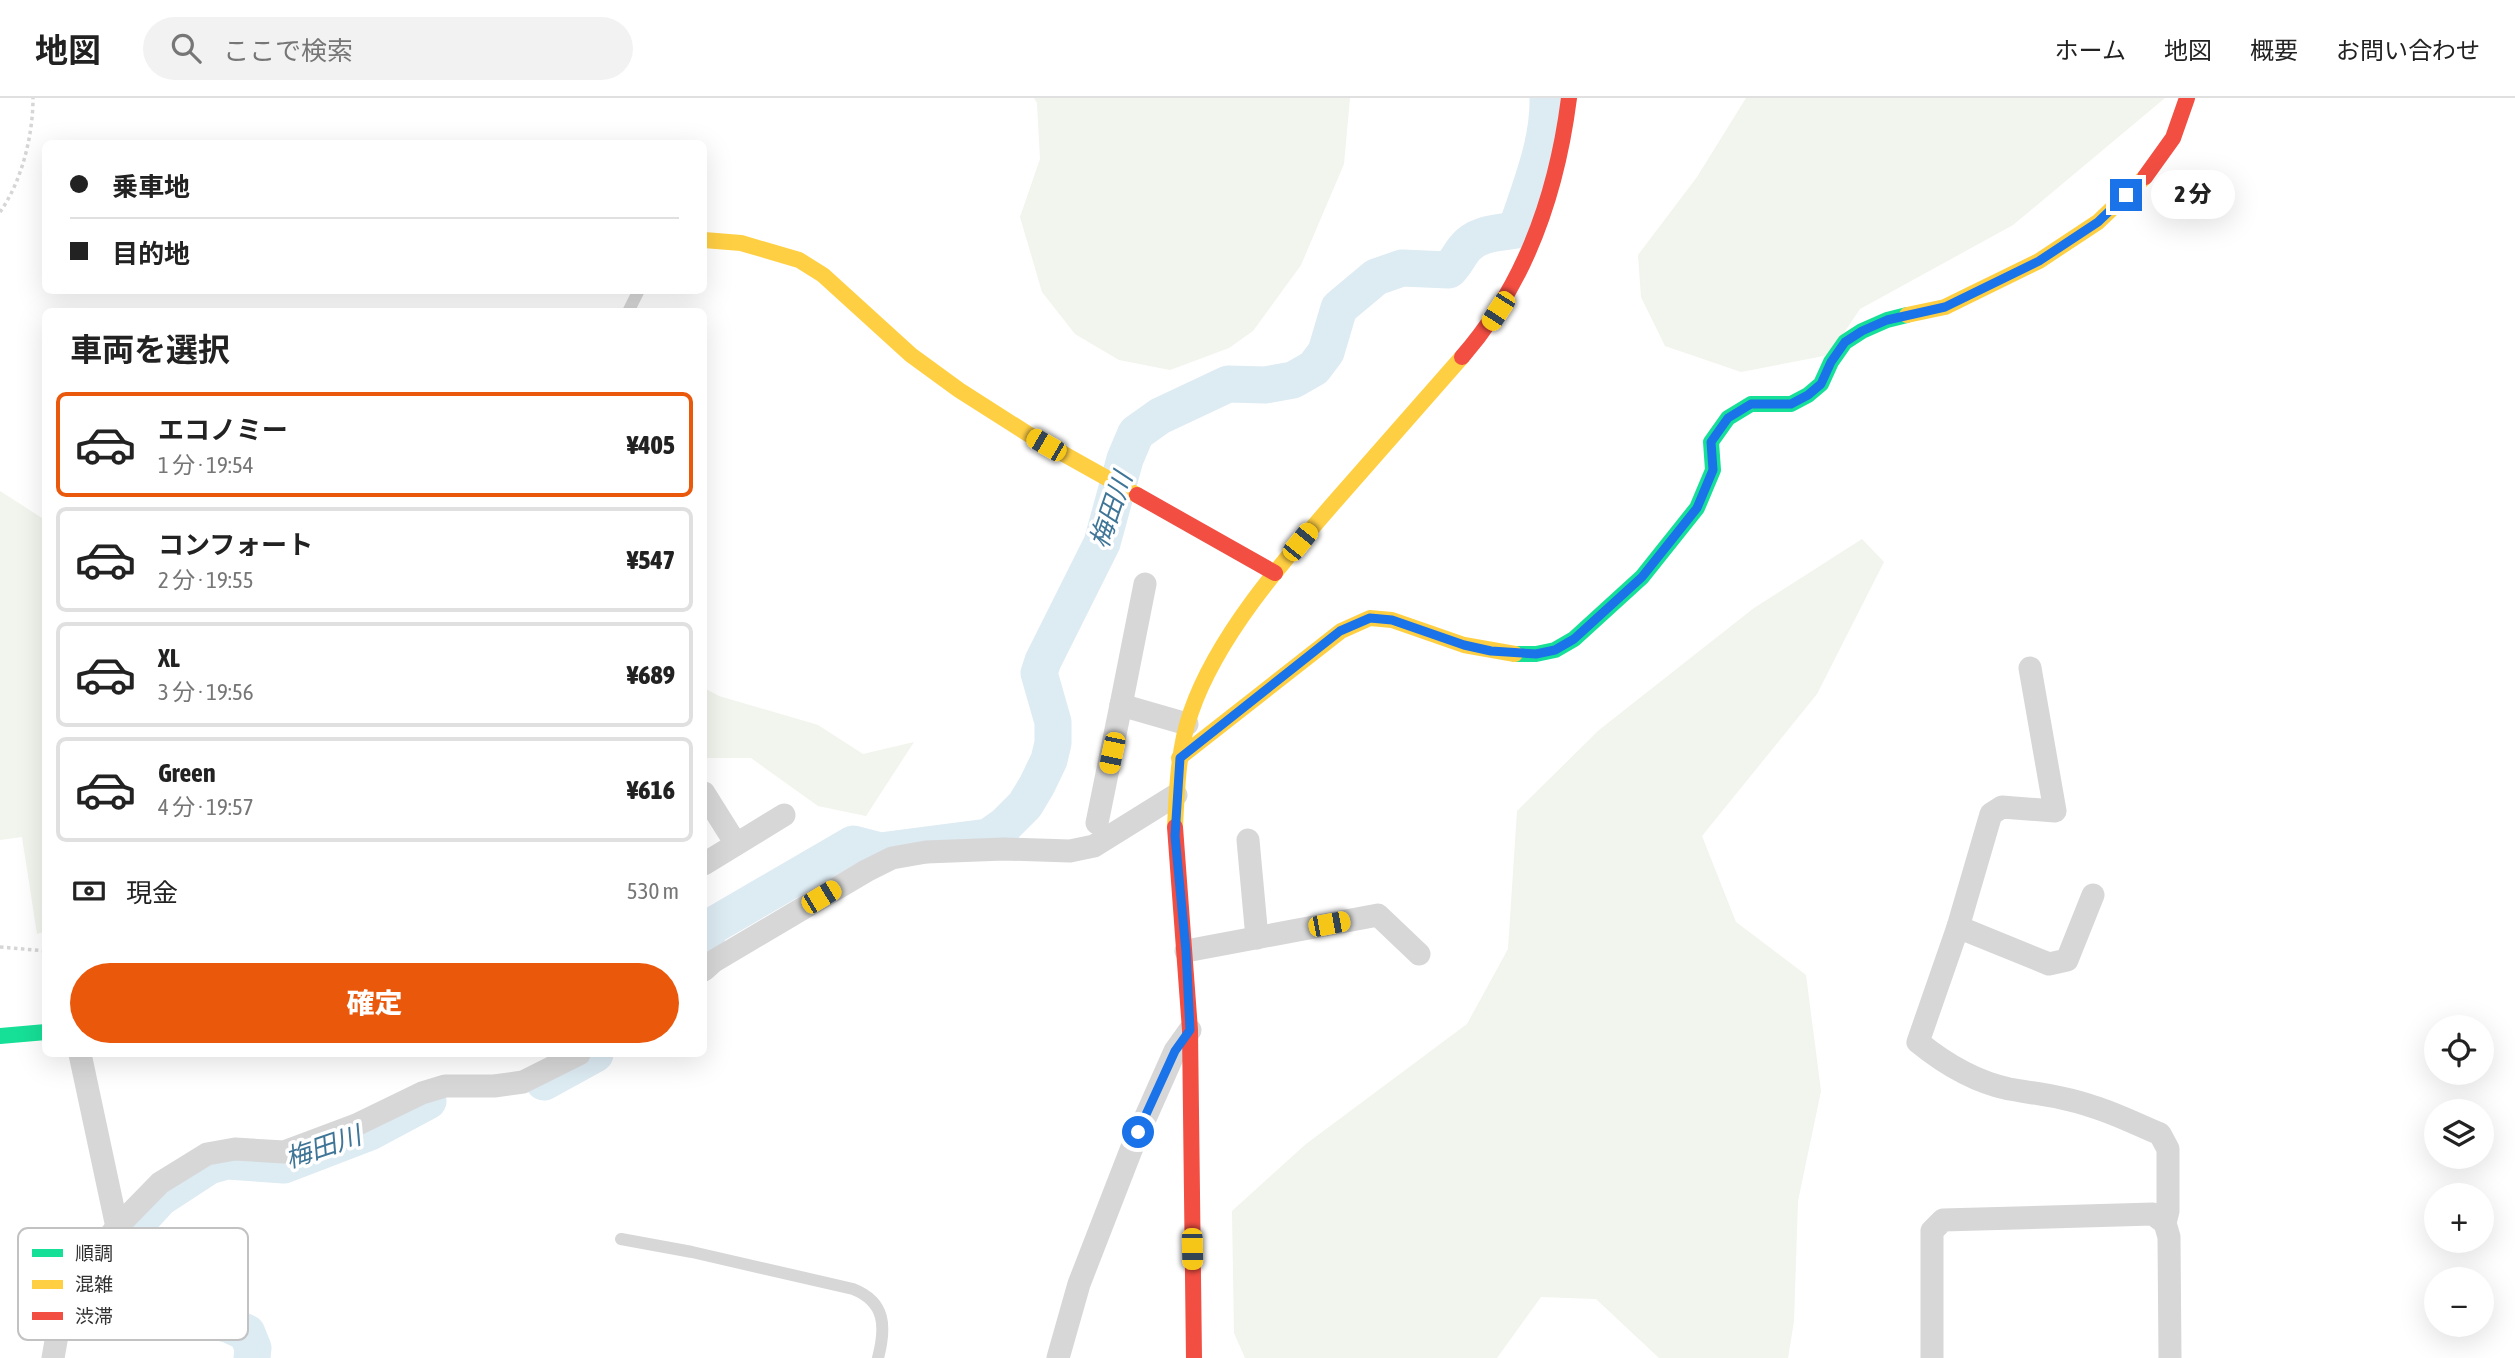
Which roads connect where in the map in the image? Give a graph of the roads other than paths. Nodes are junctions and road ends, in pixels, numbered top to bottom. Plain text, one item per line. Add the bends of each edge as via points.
1 (1569, 98) edge
2 (2187, 98) edge
3 (707, 240) edge
4 (1275, 573) junction
5 (1145, 584) dead end
6 (2031, 668) dead end
7 (1121, 705) junction
8 (1187, 724) junction
9 (1180, 758) junction
10 (1176, 795) junction
11 (707, 798) edge
12 (785, 815) dead end
13 (1097, 823) dead end
14 (1248, 840) dead end
15 (736, 844) junction
16 (707, 862) edge
17 (2093, 894) dead end
18 (1958, 927) junction
19 (1257, 937) junction
20 (1186, 951) junction
21 (1419, 954) dead end
22 (707, 968) edge
23 (1190, 1030) junction
24 (42, 1032) edge
25 (0, 1037) edge
26 (81, 1057) edge
27 (573, 1057) edge
28 (2165, 1223) junction
29 (117, 1227) joint
30 (621, 1239) dead end
31 (56, 1340) edge
32 (53, 1358) edge
33 (878, 1358) edge
34 (1058, 1358) edge
35 (1194, 1358) edge
36 (1933, 1358) edge
37 (2170, 1358) edge

1 - 4 street via 1566,136 1548,208 1535,243 1498,311
2 - 9 street via 2173,138 2141,182 2098,222 2039,261 1945,307 1887,320 1862,331 1845,342 1821,384 1808,395 1791,404 1751,404 1728,418 1711,442 1713,470 1697,508 1642,577 1574,639 1555,650 1516,654 1464,645 1392,620 1370,618 1340,631
3 - 4 street via 772,250 811,267 911,355 959,390
4 - 8 street via 1210,669
5 - 7 street
6 - 18 street via 2055,811 2002,807 1991,814
7 - 8 street
7 - 13 street
8 - 9 street
9 - 10 street
10 - 20 street via 1175,836
10 - 22 street via 1094,846 926,852 892,858
11 - 15 street
12 - 15 street
14 - 19 street
15 - 16 street
17 - 18 street via 2067,960 2049,964
18 - 28 street via 1918,1042 1940,1060 1981,1080 2095,1107 2160,1134 2168,1149
19 - 20 street
19 - 21 street via 1378,915
20 - 23 street
23 - 34 street via 1175,1051 1131,1150 1079,1283
23 - 35 street
24 - 25 street
26 - 29 street
27 - 29 street via 523,1082 445,1086 422,1093 284,1152 235,1149 207,1154 160,1183
28 - 36 street via 2152,1213 1942,1220 1932,1231
28 - 37 street
30 - 33 lane via 868,1294 879,1307 882,1321
31 - 32 street

